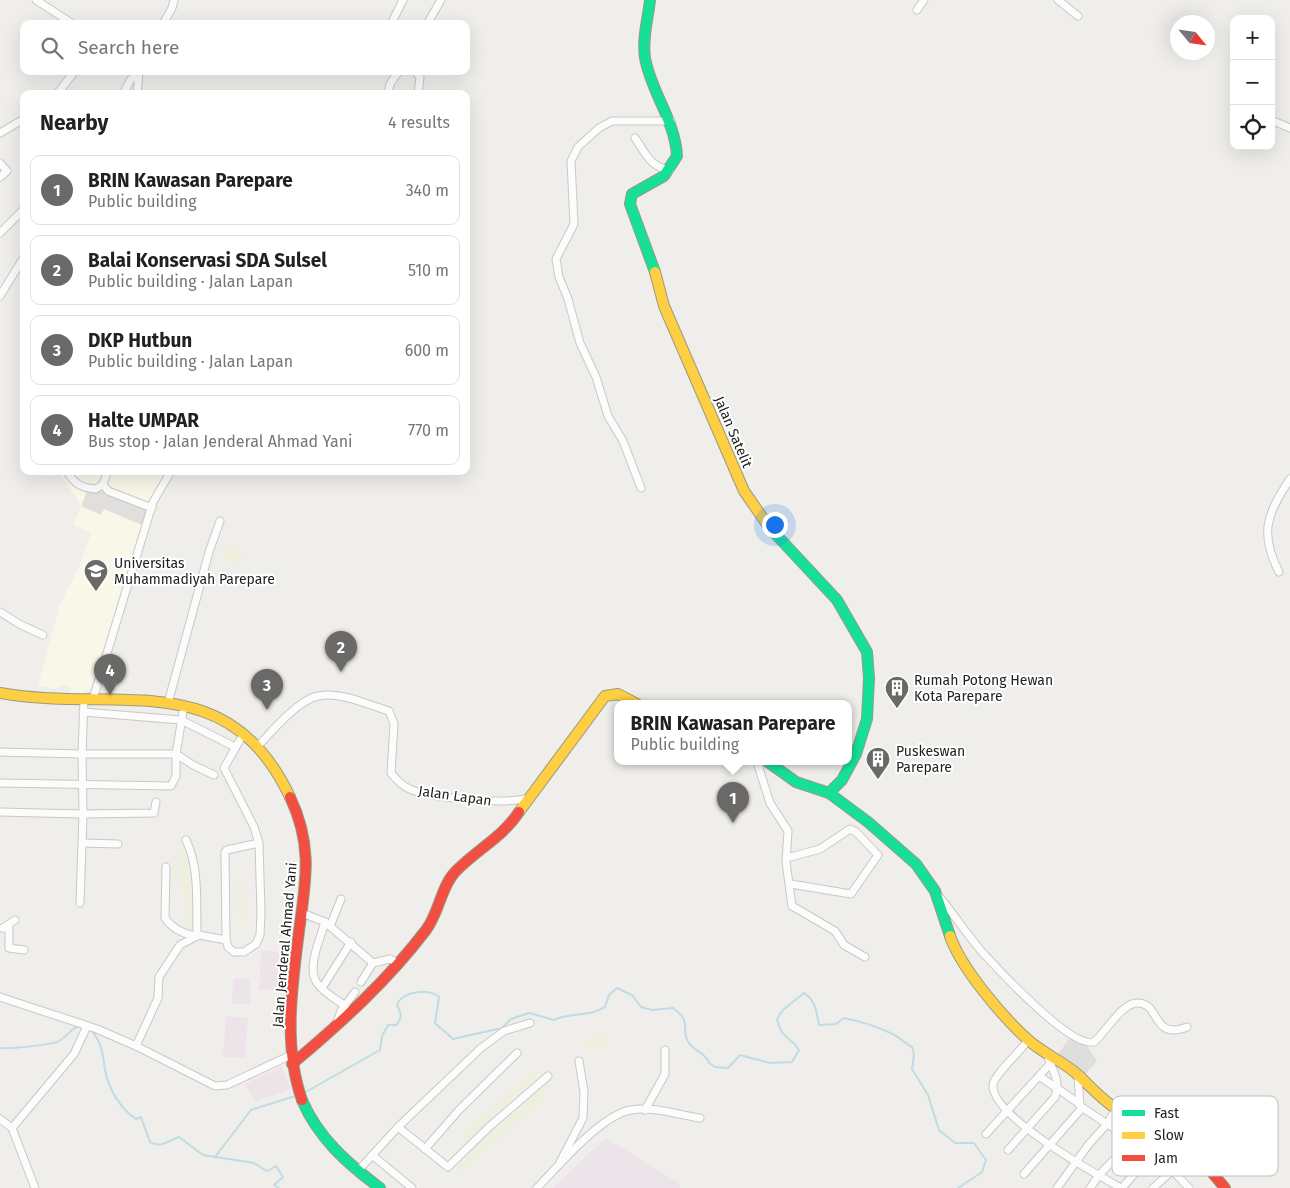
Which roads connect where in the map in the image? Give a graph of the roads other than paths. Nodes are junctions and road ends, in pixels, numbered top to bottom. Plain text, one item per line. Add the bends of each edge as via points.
1 (36, 0) edge
2 (174, 0) edge
3 (403, 0) edge
4 (442, 0) edge
5 (650, 0) edge
6 (924, 0) edge
7 (1058, 0) edge
8 (917, 10) dead end
9 (1078, 16) dead end
10 (67, 20) edge
11 (165, 20) edge
12 (393, 20) edge
13 (430, 20) edge
14 (72, 75) edge
15 (137, 75) edge
16 (138, 75) edge
17 (396, 75) edge
18 (418, 75) edge
19 (60, 90) edge
20 (126, 90) edge
21 (137, 90) edge
22 (389, 90) edge
23 (418, 90) edge
24 (20, 121) edge
25 (671, 122) junction
26 (1275, 122) edge
27 (1290, 128) edge
28 (0, 133) edge
29 (635, 138) dead end
30 (0, 163) edge
31 (670, 170) junction
32 (0, 177) edge
33 (20, 213) edge
34 (0, 233) edge
35 (20, 264) edge
36 (0, 296) edge
37 (70, 475) edge
38 (106, 475) edge
39 (169, 475) edge
40 (1290, 479) edge
41 (103, 484) junction
42 (641, 488) dead end
43 (152, 508) junction
44 (220, 521) dead end
45 (1279, 572) dead end
46 (0, 612) edge
47 (43, 635) dead end
48 (0, 693) edge
49 (88, 699) junction
50 (630, 700) edge
51 (168, 703) junction
52 (184, 706) junction
53 (83, 712) junction
54 (182, 720) junction
55 (244, 734) junction
56 (259, 745) junction
57 (235, 747) junction
58 (0, 752) edge
59 (82, 754) junction
60 (176, 754) junction
61 (852, 761) edge
62 (758, 765) edge
63 (772, 765) edge
64 (850, 765) edge
65 (214, 775) dead end
66 (0, 783) edge
67 (83, 785) junction
68 (829, 793) junction
69 (528, 798) junction
70 (156, 802) dead end
71 (0, 812) edge
72 (83, 814) junction
73 (186, 840) dead end
74 (83, 843) junction
75 (259, 843) junction
76 (118, 844) dead end
77 (787, 858) junction
78 (166, 867) dead end
79 (791, 884) junction
80 (935, 891) junction
81 (341, 899) dead end
82 (80, 903) dead end
83 (302, 913) junction
84 (15, 920) dead end
85 (328, 923) junction
86 (2, 929) edge
87 (196, 936) junction
88 (226, 940) junction
89 (351, 942) junction
90 (24, 950) dead end
91 (865, 957) dead end
92 (398, 962) junction
93 (373, 963) junction
94 (361, 982) dead end
95 (322, 988) junction
96 (355, 992) dead end
97 (0, 997) edge
98 (345, 1006) junction
99 (530, 1023) dead end
100 (87, 1026) junction
101 (1187, 1027) dead end
102 (334, 1030) junction
103 (1028, 1040) junction
104 (136, 1046) junction
105 (665, 1050) dead end
106 (517, 1053) dead end
107 (1047, 1054) junction
108 (291, 1060) junction
109 (579, 1061) dead end
110 (1050, 1064) junction
111 (1077, 1074) junction
112 (548, 1076) dead end
113 (1039, 1076) junction
114 (1057, 1091) junction
115 (1081, 1106) junction
116 (1112, 1106) edge
117 (645, 1110) junction
118 (1006, 1112) junction
119 (1112, 1116) edge
120 (700, 1118) dead end
121 (0, 1119) edge
122 (1107, 1124) junction
123 (398, 1127) junction
124 (1112, 1127) edge
125 (12, 1128) junction
126 (1028, 1129) junction
127 (986, 1134) dead end
128 (1050, 1144) junction
129 (425, 1149) junction
130 (1008, 1150) dead end
131 (372, 1155) junction
132 (1076, 1162) junction
133 (1112, 1162) edge
134 (557, 1167) junction
135 (358, 1172) junction
136 (1024, 1174) dead end
137 (1099, 1175) junction
138 (1132, 1176) edge
139 (1167, 1176) edge
140 (1179, 1176) edge
141 (1215, 1176) edge
142 (35, 1188) edge
143 (380, 1188) edge
144 (412, 1188) edge
145 (537, 1188) edge
146 (1057, 1188) edge
147 (1090, 1188) edge
148 (1122, 1188) edge
149 (1153, 1188) edge
150 (1189, 1188) edge
151 (1225, 1188) edge

1 - 10 street
2 - 11 street
3 - 12 street
4 - 13 street
5 - 25 main road via 644,55
6 - 8 street
7 - 9 street
14 - 19 street
15 - 20 street
16 - 21 street
17 - 22 street
18 - 23 street
24 - 28 street
25 - 31 main road via 677,156
25 - 42 street via 612,121 578,147 571,161 574,224 556,259 580,343
26 - 27 street
29 - 31 street via 658,168
30 - 32 street via 7,171
31 - 61 main road, Jalan Satelit via 629,199 664,306 744,491 765,523 837,600 867,652 870,678 867,719
33 - 34 street
35 - 36 street
37 - 41 street via 83,488 96,489
38 - 41 street
39 - 43 street
40 - 45 street via 1272,506 1268,520 1267,541
41 - 43 street via 108,491
43 - 49 street
44 - 51 street
46 - 47 street
48 - 49 main road, Jalan Jenderal Ahmad Yani via 34,698
49 - 51 main road, Jalan Jenderal Ahmad Yani
49 - 53 street
50 - 69 main road via 620,694 605,696
51 - 52 main road, Jalan Jenderal Ahmad Yani
52 - 54 street
52 - 55 main road, Jalan Jenderal Ahmad Yani via 216,716
53 - 54 street
53 - 59 street
54 - 57 street
54 - 60 street
55 - 56 main road, Jalan Jenderal Ahmad Yani
55 - 57 street
56 - 69 street, Jalan Lapan via 288,714 316,696 334,696 389,711 393,716 391,773 400,784 413,790 454,797 500,802
56 - 83 main road, Jalan Jenderal Ahmad Yani via 271,760 300,819 306,850
57 - 75 street via 224,771 246,810
58 - 59 street
59 - 60 street
59 - 67 street
60 - 65 street
60 - 67 street via 176,776 171,786
62 - 77 street via 770,803 788,831
63 - 68 main road via 802,785
64 - 68 main road, Jalan Satelit via 842,780
66 - 67 street
67 - 72 street
68 - 80 main road via 910,859
69 - 92 main road via 505,830 454,874 429,926
70 - 72 street via 154,813
71 - 72 street
72 - 74 street
73 - 87 street via 194,866
74 - 76 street
74 - 82 street
75 - 88 street via 225,852
75 - 88 street via 260,935 256,944 244,952 231,951
77 - 79 street
77 - 79 street via 820,849 850,829 878,855 851,894
78 - 87 street via 165,918 185,934
79 - 91 street via 794,908 835,931 844,945
80 - 101 street via 991,961 1048,1018 1077,1039 1091,1043 1124,1010 1137,1003 1147,1006 1167,1030
80 - 103 main road via 956,953
81 - 85 street
83 - 85 street
83 - 108 main road, Jalan Jenderal Ahmad Yani via 290,1029
84 - 86 street
85 - 89 street
85 - 95 street via 313,968 315,979
86 - 90 street via 9,928 9,948
87 - 88 street
87 - 104 street via 180,945 159,977 158,998
89 - 93 street
89 - 95 street
92 - 93 street via 390,959
92 - 102 main road
93 - 94 street
95 - 98 street
96 - 98 street
97 - 100 street
98 - 102 street
99 - 123 street via 504,1031 481,1048
100 - 104 street
100 - 125 street via 74,1054
102 - 108 main road
103 - 107 main road
103 - 118 street via 992,1085 996,1100
104 - 108 street via 220,1087
105 - 117 street via 665,1074
106 - 129 street
107 - 110 street
107 - 111 main road
108 - 135 main road, Jalan Jenderal Ahmad Yani via 310,1116 332,1148
109 - 134 street via 584,1092 583,1118
110 - 113 street
110 - 114 street via 1057,1076
111 - 115 street
111 - 116 main road
112 - 129 street via 448,1167
113 - 114 street
113 - 118 street
114 - 115 street
114 - 126 street
115 - 122 street
115 - 128 street
117 - 120 street
117 - 134 street via 631,1110 610,1119
118 - 126 street
118 - 127 street
119 - 122 street
121 - 125 street
122 - 124 street
122 - 132 street
123 - 129 street
123 - 131 street
125 - 142 street
126 - 128 street
126 - 130 street
128 - 132 street
128 - 136 street
131 - 135 street
131 - 144 street
132 - 137 street
132 - 146 street
133 - 137 street
134 - 145 street
135 - 143 main road, Jalan Jenderal Ahmad Yani
137 - 147 street
137 - 148 street
138 - 148 street
139 - 149 street
140 - 150 street
141 - 151 main road

